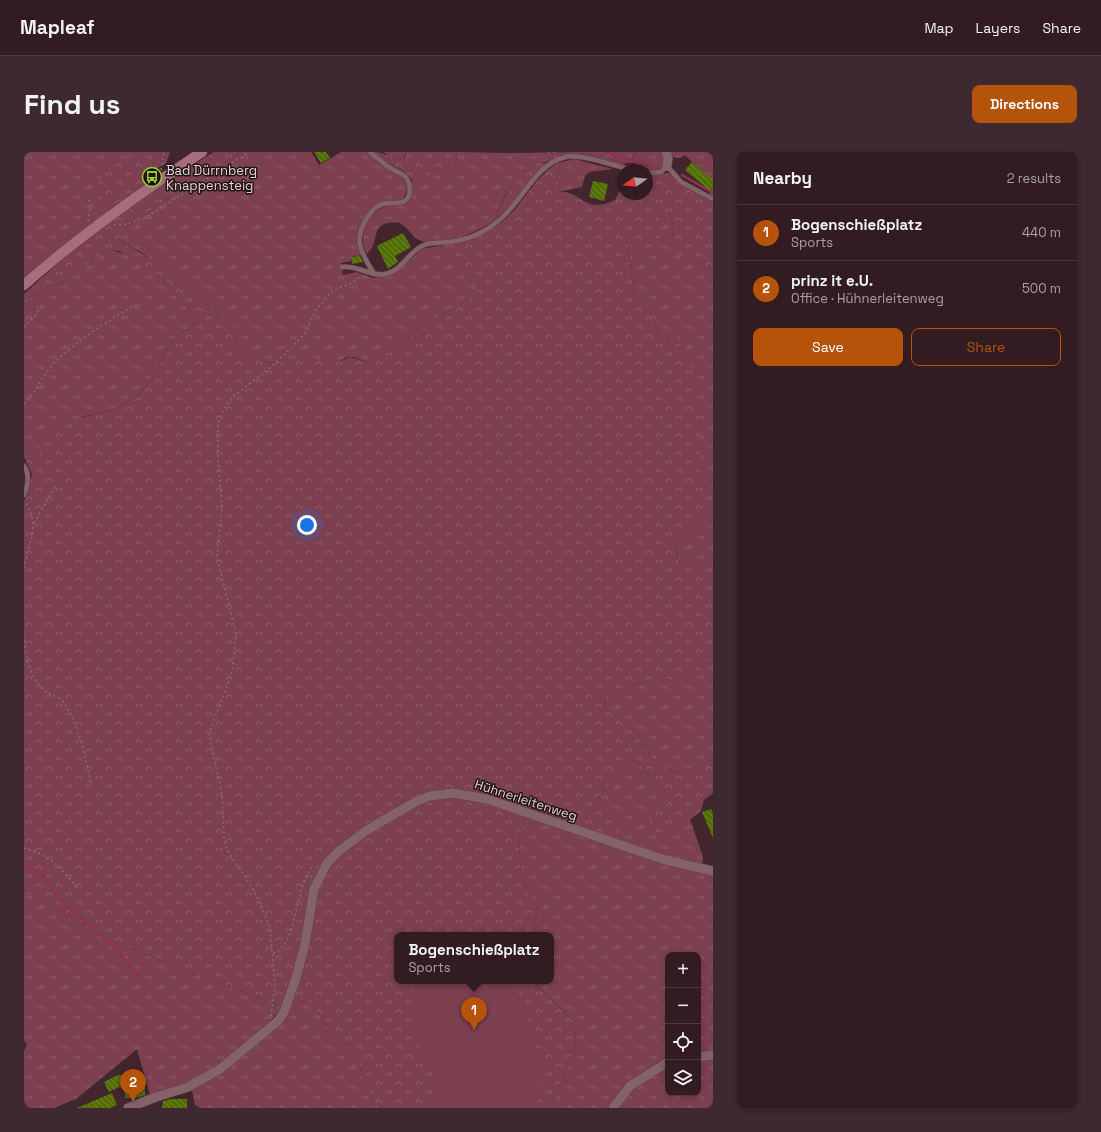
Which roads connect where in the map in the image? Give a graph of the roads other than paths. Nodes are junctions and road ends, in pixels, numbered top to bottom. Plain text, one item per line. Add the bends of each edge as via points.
1 (202, 152) edge
2 (370, 152) edge
3 (666, 152) edge
4 (617, 166) edge
5 (667, 166) junction
6 (653, 173) edge
7 (713, 199) edge
8 (342, 267) dead end
9 (374, 274) junction
10 (24, 285) edge
11 (24, 466) edge
12 (24, 495) edge
13 (713, 871) edge
14 (713, 1055) edge
15 (701, 1057) edge
16 (665, 1064) edge
17 (128, 1108) edge
18 (613, 1108) edge

1 - 10 main road via 84,234
2 - 9 lane via 405,176 410,189 408,198 402,203 383,204 377,208 362,228 360,248
3 - 5 street
4 - 9 lane via 566,156 542,171 510,211 485,230 466,239 423,246 414,251 394,271
5 - 6 lane via 661,172
5 - 7 lane via 681,182
8 - 9 lane via 353,267
11 - 12 lane via 28,480
13 - 17 street, Hühnerleitenweg via 662,859 487,799 453,793 430,796 417,801 367,830 339,850 327,864 314,888 305,944 286,1005 278,1021 220,1069 188,1087
14 - 15 street
16 - 18 street via 630,1086

